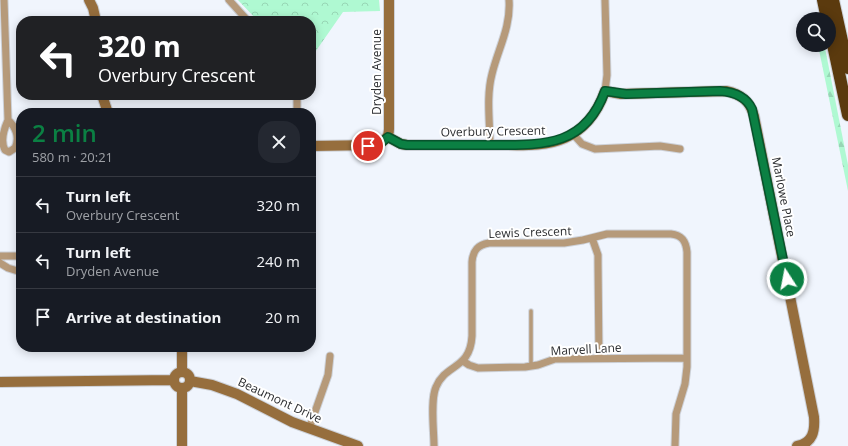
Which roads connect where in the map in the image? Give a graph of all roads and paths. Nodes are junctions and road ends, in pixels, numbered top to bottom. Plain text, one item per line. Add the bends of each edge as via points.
1 (4, 0) edge
2 (89, 0) edge
3 (229, 0) edge
4 (389, 0) edge
5 (509, 0) edge
6 (604, 0) edge
7 (823, 0) edge
8 (833, 0) edge
9 (826, 12) edge
10 (95, 16) edge
11 (243, 16) edge
12 (835, 52) edge
13 (3, 66) edge
14 (848, 68) edge
15 (605, 91) junction
16 (848, 115) edge
17 (8, 120) junction
18 (16, 132) edge
19 (573, 134) junction
20 (388, 137) junction
21 (490, 145) junction
22 (316, 146) edge
23 (680, 149) dead end
24 (16, 151) edge
25 (592, 238) junction
26 (0, 256) edge
27 (16, 256) edge
28 (0, 263) edge
29 (16, 270) edge
30 (531, 311) dead end
31 (182, 352) edge
32 (330, 356) dead end
33 (599, 358) junction
34 (687, 358) junction
35 (463, 361) junction
36 (531, 367) junction
37 (182, 372) junction
38 (174, 380) junction
39 (190, 381) junction
40 (0, 382) edge
41 (182, 388) junction
42 (309, 429) junction
43 (339, 443) edge
44 (812, 443) edge
45 (182, 446) edge
46 (358, 446) edge
47 (434, 446) edge
48 (675, 446) edge
49 (797, 446) edge

1 - 13 street
2 - 10 street
3 - 11 street
4 - 20 street, Dryden Avenue
5 - 21 street via 507,29 494,63 490,88
6 - 15 street, Overbury Crescent via 607,70
7 - 9 highway
8 - 14 highway
12 - 16 highway
13 - 17 street
15 - 19 street, Overbury Crescent via 594,115
15 - 44 street, Marlowe Place via 626,94 726,91 738,94 750,105 812,407
17 - 18 street
17 - 24 street via 2,146 7,151
19 - 21 street, Overbury Crescent via 546,143
19 - 23 street via 582,144 595,149 660,146
20 - 21 street, Overbury Crescent via 404,144
20 - 22 street via 381,143 368,146
25 - 33 street via 598,255
25 - 34 street, Lewis Crescent via 607,234 670,234 683,238 687,246
25 - 35 street, Lewis Crescent via 574,242 480,245 474,252 472,262 471,342
26 - 27 street
28 - 29 street
30 - 36 lane
31 - 37 street
32 - 42 street via 328,375
33 - 34 street, Marvell Lane
33 - 36 street, Marvell Lane via 555,359
34 - 48 street, Lewis Crescent via 686,375 676,414
35 - 36 street, Marvell Lane via 478,368
35 - 47 street via 443,375 434,392
37 - 38 street
37 - 39 street via 188,375
38 - 40 street
38 - 41 street via 176,385
39 - 41 street
39 - 42 street, Beaumont Drive via 212,385 237,394
41 - 45 street
42 - 43 street, Beaumont Drive
43 - 46 street, Beaumont Drive
44 - 49 street

